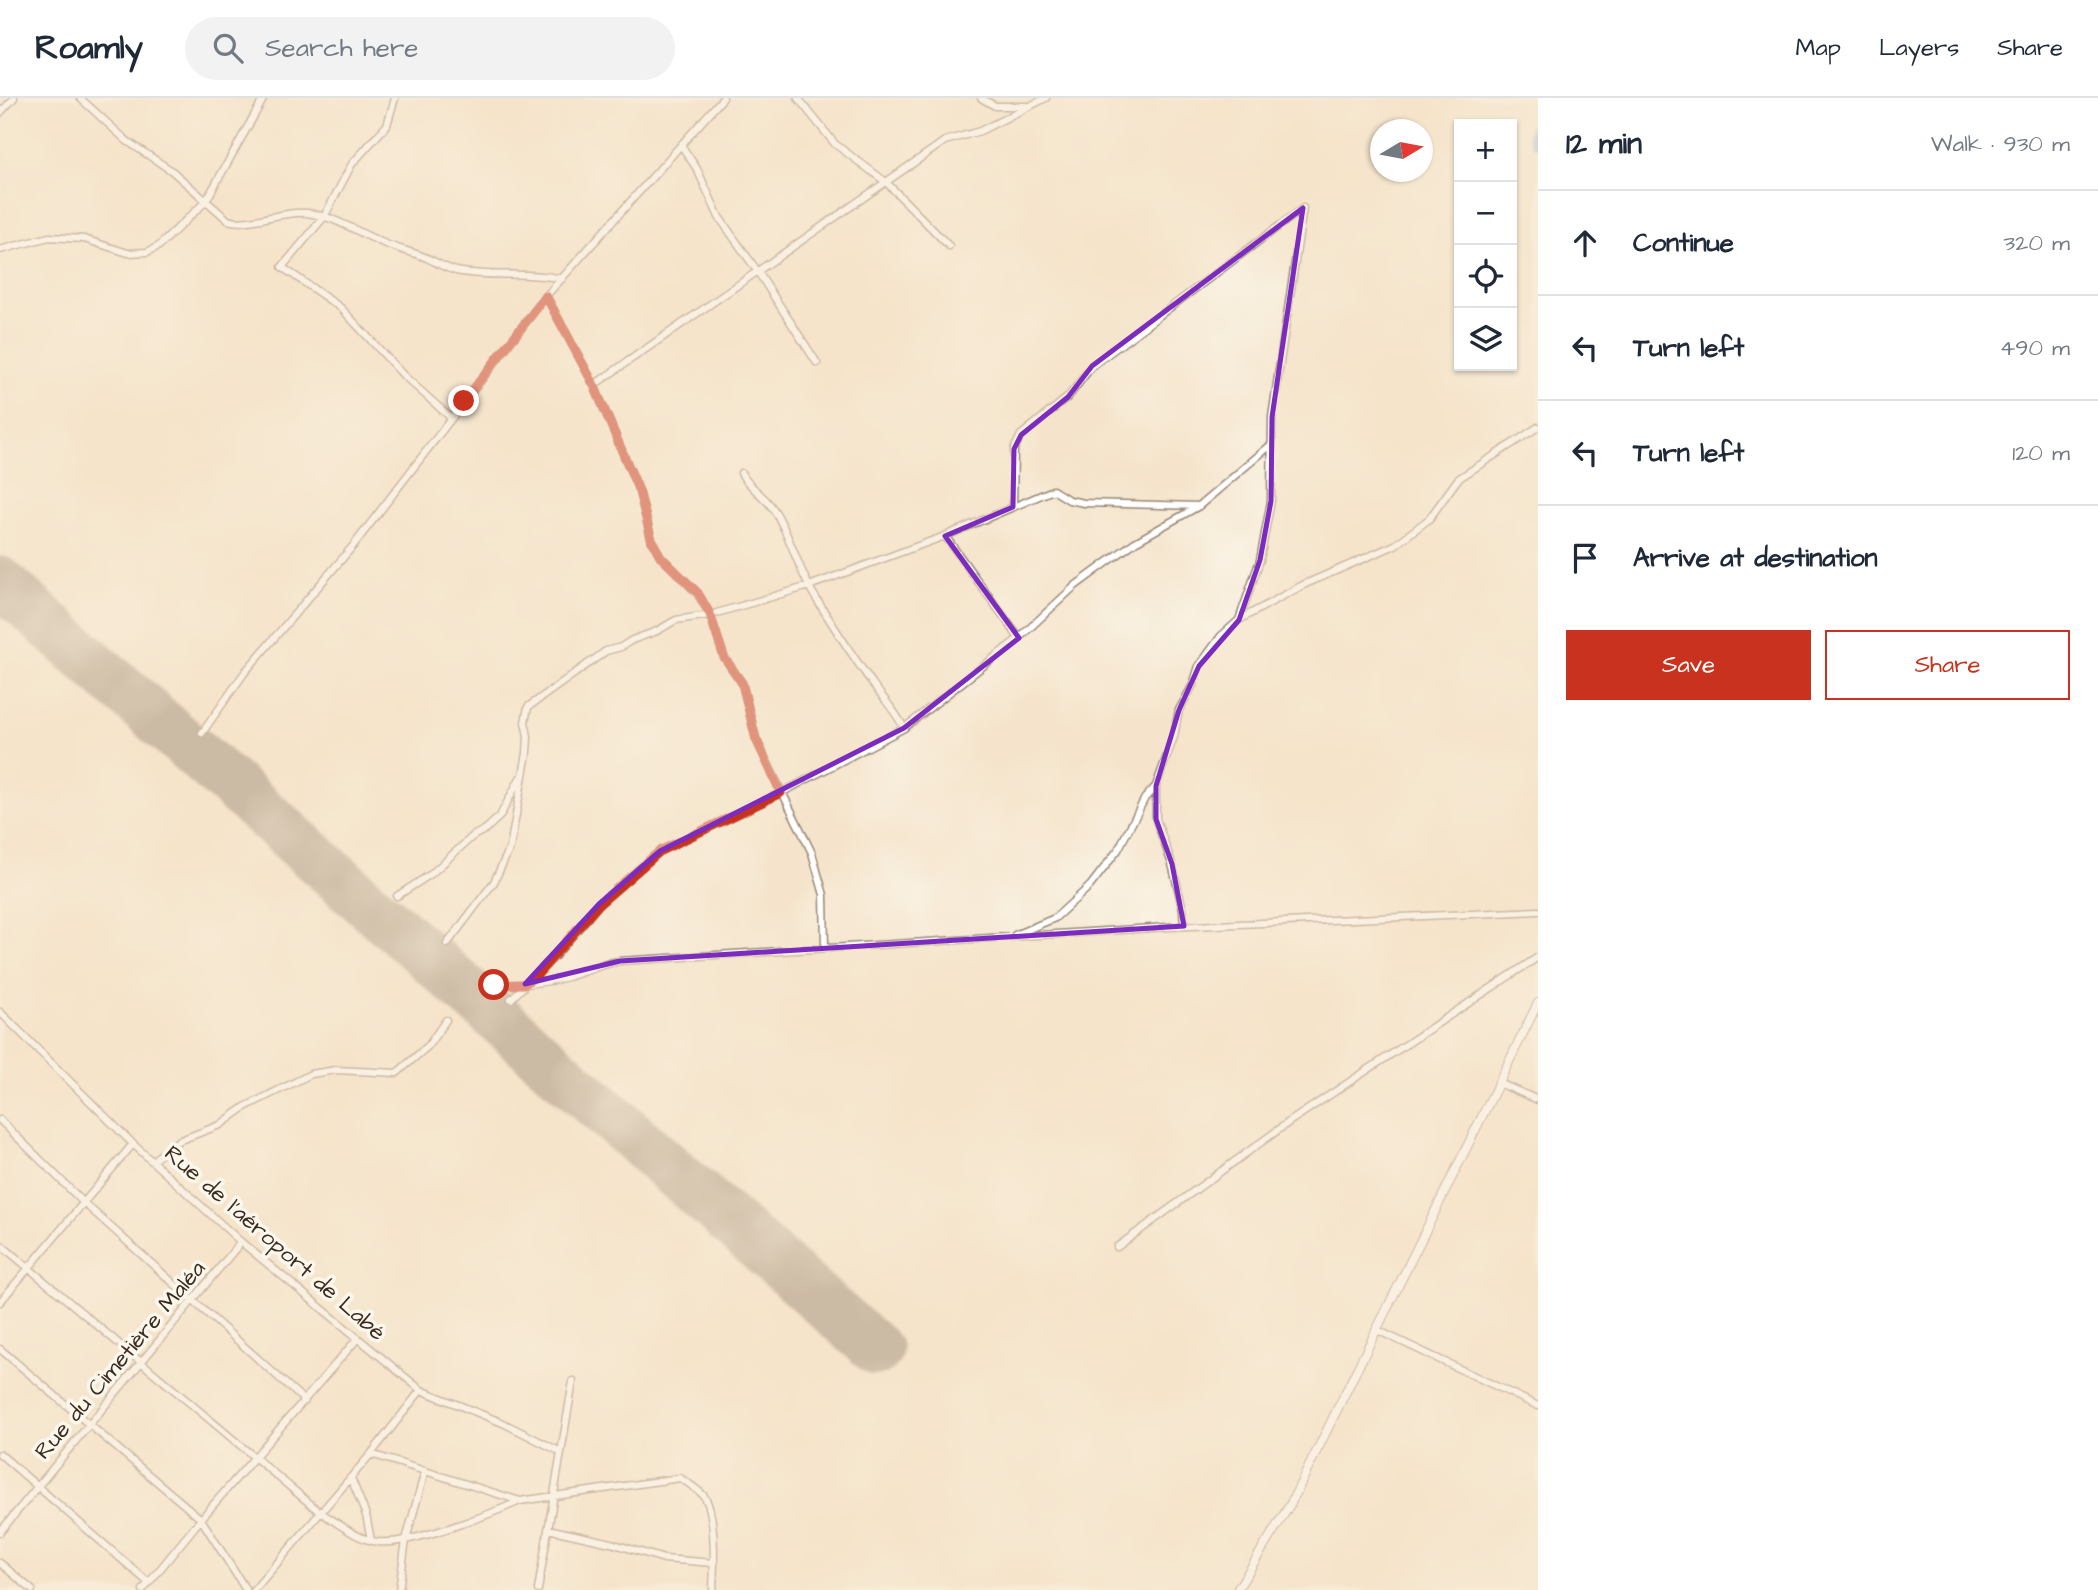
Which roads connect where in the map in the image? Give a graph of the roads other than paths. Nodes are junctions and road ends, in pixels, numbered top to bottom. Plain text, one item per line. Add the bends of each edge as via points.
1 (14, 98) edge
2 (80, 98) edge
3 (264, 98) edge
4 (395, 98) edge
5 (723, 98) edge
6 (798, 98) edge
7 (981, 98) edge
8 (1046, 98) edge
9 (1030, 106) junction
10 (0, 113) edge
11 (681, 145) junction
12 (886, 182) junction
13 (205, 201) junction
14 (324, 217) junction
15 (949, 246) dead end
16 (0, 250) edge
17 (758, 272) junction
18 (562, 279) junction
19 (546, 296) junction
20 (817, 363) dead end
21 (594, 385) junction
22 (451, 418) junction
23 (1538, 427) edge
24 (1272, 444) junction
25 (741, 473) dead end
26 (1199, 506) junction
27 (1013, 507) junction
28 (945, 536) junction
29 (809, 586) junction
30 (710, 614) junction
31 (1240, 620) junction
32 (1019, 638) junction
33 (904, 728) junction
34 (202, 733) dead end
35 (523, 773) junction
36 (1156, 786) junction
37 (781, 793) junction
38 (397, 896) dead end
39 (1538, 911) edge
40 (1184, 926) junction
41 (1010, 937) junction
42 (447, 944) dead end
43 (825, 948) junction
44 (1538, 957) edge
45 (525, 984) junction
46 (494, 985) dead end
47 (511, 999) dead end
48 (1538, 1003) edge
49 (0, 1012) edge
50 (446, 1020) dead end
51 (1499, 1083) junction
52 (1538, 1100) edge
53 (0, 1120) edge
54 (133, 1144) junction
55 (152, 1161) junction
56 (84, 1203) junction
57 (241, 1242) junction
58 (0, 1244) edge
59 (1116, 1247) dead end
60 (29, 1268) junction
61 (192, 1300) junction
62 (0, 1302) edge
63 (1377, 1330) junction
64 (358, 1338) junction
65 (0, 1349) edge
66 (141, 1362) junction
67 (573, 1381) dead end
68 (421, 1390) junction
69 (305, 1401) junction
70 (1538, 1406) edge
71 (89, 1424) junction
72 (561, 1452) junction
73 (0, 1454) edge
74 (371, 1454) junction
75 (255, 1458) junction
76 (425, 1471) junction
77 (351, 1478) junction
78 (38, 1487) junction
79 (554, 1496) junction
80 (520, 1501) junction
81 (320, 1512) junction
82 (201, 1519) junction
83 (548, 1529) junction
84 (0, 1532) edge
85 (371, 1540) junction
86 (406, 1540) junction
87 (0, 1563) edge
88 (714, 1563) junction
89 (149, 1583) junction
90 (32, 1590) edge
91 (143, 1590) edge
92 (246, 1590) edge
93 (254, 1590) edge
94 (400, 1590) edge
95 (538, 1590) edge
96 (713, 1590) edge
97 (1237, 1590) edge

1 - 10 street
2 - 13 street
3 - 13 street
4 - 14 street via 387,125 352,164
5 - 11 street
6 - 12 street via 835,144
7 - 9 street via 995,106
8 - 9 street
9 - 12 street via 980,131 945,141
11 - 17 street via 719,217
11 - 18 street
12 - 15 street
12 - 17 street
13 - 14 street via 236,223 292,212
13 - 16 street via 147,252 128,253 83,239 49,237
14 - 18 street via 453,270 486,275 538,273
14 - 22 street via 282,267 341,308 403,375
17 - 20 street
17 - 21 street
18 - 19 street
19 - 21 street
19 - 22 street
21 - 30 street via 639,491 652,541 661,557 698,593
22 - 34 street via 353,547 245,672
23 - 31 street via 1458,479 1429,519 1395,545 1303,585
24 - 26 street
24 - 27 street via 1272,417 1303,208 1092,366 1068,397 1021,435 1014,449
24 - 31 street via 1271,501
25 - 29 street via 776,513
26 - 27 street via 1084,503 1053,490
26 - 32 street via 1135,541 1075,586
27 - 28 street
28 - 29 street
28 - 32 street
29 - 30 street
29 - 33 street
30 - 35 street via 676,620 606,651 528,707
30 - 37 street via 724,657 742,683 756,739
31 - 36 street via 1221,636 1199,667 1179,710
32 - 33 street
33 - 37 street
35 - 38 street via 500,816
35 - 42 street via 504,863
36 - 40 street via 1156,819 1172,864
36 - 41 street via 1118,850 1090,886 1055,918
37 - 43 street via 812,853 824,895
37 - 45 street via 660,851 599,904
39 - 40 street
40 - 41 street
41 - 43 street
43 - 45 street via 620,961 569,977
44 - 59 street via 1289,1122
45 - 46 street
45 - 47 street
48 - 51 street
49 - 54 street, Rue de l'aéroport de Labé
50 - 55 street via 428,1046 397,1073 337,1070 311,1074 220,1125 178,1141
51 - 52 street
51 - 63 street
53 - 56 street
54 - 55 street, Rue de l'aéroport de Labé
54 - 56 street
55 - 57 street, Rue de l'aéroport de Labé
56 - 60 street
56 - 61 street
57 - 61 street, Rue du Cimetière Maléa
57 - 64 street, Rue de l'aéroport de Labé
58 - 60 street
60 - 62 street
60 - 66 street
61 - 66 street, Rue du Cimetière Maléa
61 - 69 street
63 - 70 street
63 - 97 street via 1291,1503
64 - 68 street, Rue de l'aéroport de Labé
64 - 69 street
65 - 71 street
66 - 71 street, Rue du Cimetière Maléa
66 - 75 street
67 - 72 street
68 - 72 street, Rue de l'aéroport de Labé
68 - 74 street
69 - 75 street
71 - 78 street, Rue du Cimetière Maléa
71 - 82 street
72 - 79 street
73 - 78 street
74 - 76 street
74 - 77 street
75 - 81 street
75 - 82 street
76 - 80 street
76 - 86 street
77 - 81 street
77 - 85 street
78 - 84 street, Rue du Cimetière Maléa
78 - 89 street
79 - 80 street
79 - 83 street
79 - 88 street via 680,1478 705,1497
80 - 86 street
81 - 85 street
81 - 93 street
82 - 89 street
82 - 92 street
83 - 88 street via 664,1559
83 - 95 street
85 - 86 street
86 - 94 street
87 - 90 street
88 - 96 street
89 - 91 street

